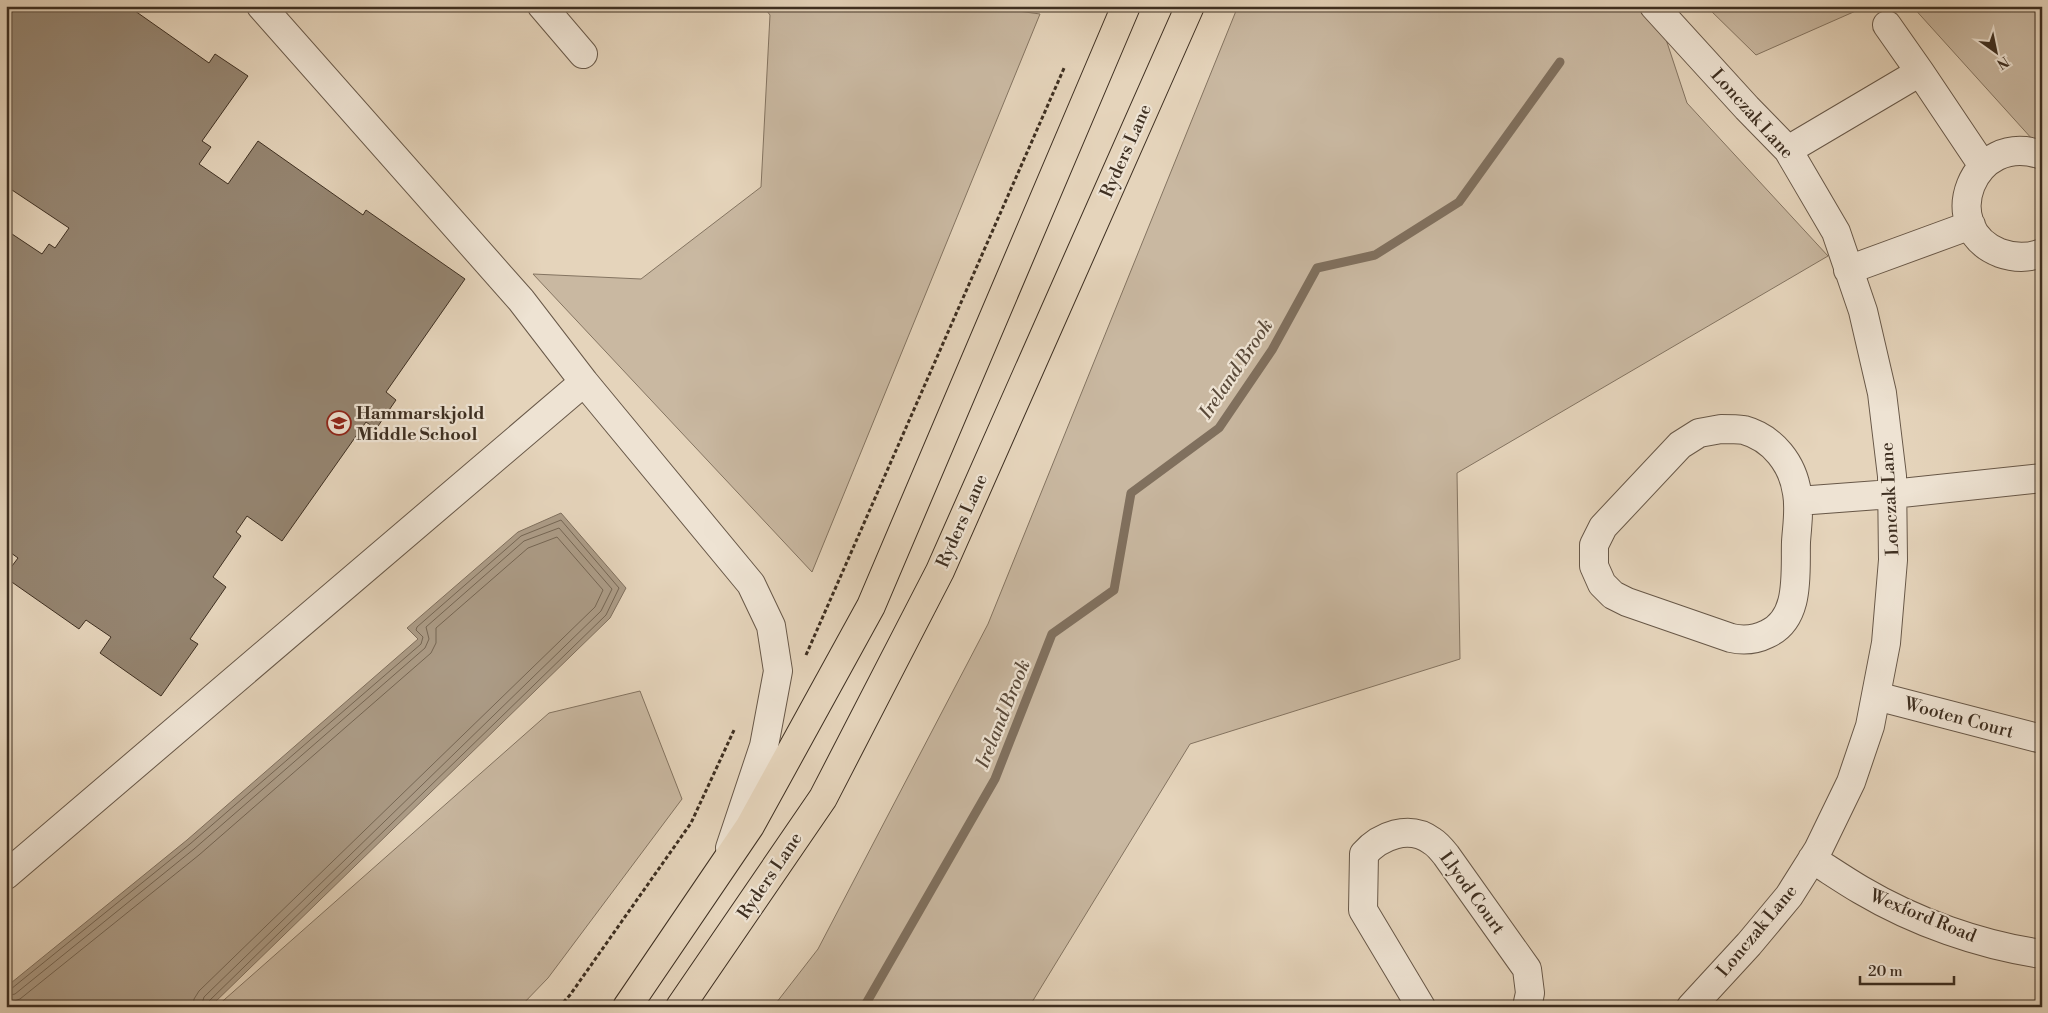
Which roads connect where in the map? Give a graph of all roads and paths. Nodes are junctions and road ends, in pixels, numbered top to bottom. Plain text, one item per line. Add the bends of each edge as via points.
1 (261, 6) edge
2 (542, 6) edge
3 (1126, 6) edge
4 (1190, 6) edge
5 (1654, 6) edge
6 (1887, 25) dead end
7 (582, 54) dead end
8 (1069, 59) dead end
9 (1920, 72) junction
10 (1788, 150) junction
11 (2042, 155) edge
12 (1983, 166) junction
13 (1971, 225) junction
14 (2042, 253) edge
15 (1848, 270) junction
16 (584, 382) junction
17 (2042, 478) edge
18 (1892, 494) junction
19 (1798, 501) junction
20 (805, 658) dead end
21 (1876, 696) junction
22 (736, 726) dead end
23 (2042, 740) edge
24 (1812, 859) junction
25 (725, 862) junction
26 (6, 875) edge
27 (2042, 954) edge
28 (559, 1007) edge
29 (627, 1007) edge
30 (680, 1007) edge
31 (1421, 1007) edge
32 (1527, 1007) edge
33 (1691, 1007) edge

1 - 16 street via 521,300
2 - 7 street
3 - 25 main road via 871,606 750,826
4 - 30 main road, Ryders Lane via 926,598 823,798
5 - 10 street, Lonczak Lane
6 - 9 street
8 - 20 path
9 - 10 street
9 - 12 street
10 - 15 street, Lonczak Lane via 1836,232
11 - 12 street via 2012,151 1991,159
12 - 13 street via 1975,174 1967,195
13 - 14 street via 1978,237 1996,252 2017,257
13 - 15 street
15 - 18 street, Lonczak Lane via 1863,311 1882,393
16 - 25 street via 752,584 771,626 778,671 764,746
16 - 26 street
17 - 18 street
18 - 19 street
18 - 21 street, Lonczak Lane via 1893,569 1886,643
19 - 19 street via 1794,596 1788,616 1774,631 1755,639 1730,638 1627,602 1602,584 1594,566 1594,546 1603,527 1680,445 1699,434 1721,428 1743,430 1764,439 1781,454 1792,472
21 - 23 street, Wooten Court
21 - 24 street, Lonczak Lane via 1870,726 1851,782
22 - 28 path via 691,823
24 - 27 street, Wexford Road via 1862,891 1915,917 1971,937
24 - 33 street, Lonczak Lane via 1789,896
25 - 29 main road
31 - 32 street, Llyod Court via 1363,910 1364,854 1373,844 1391,834 1412,833 1431,840 1446,855 1527,969 1530,993

